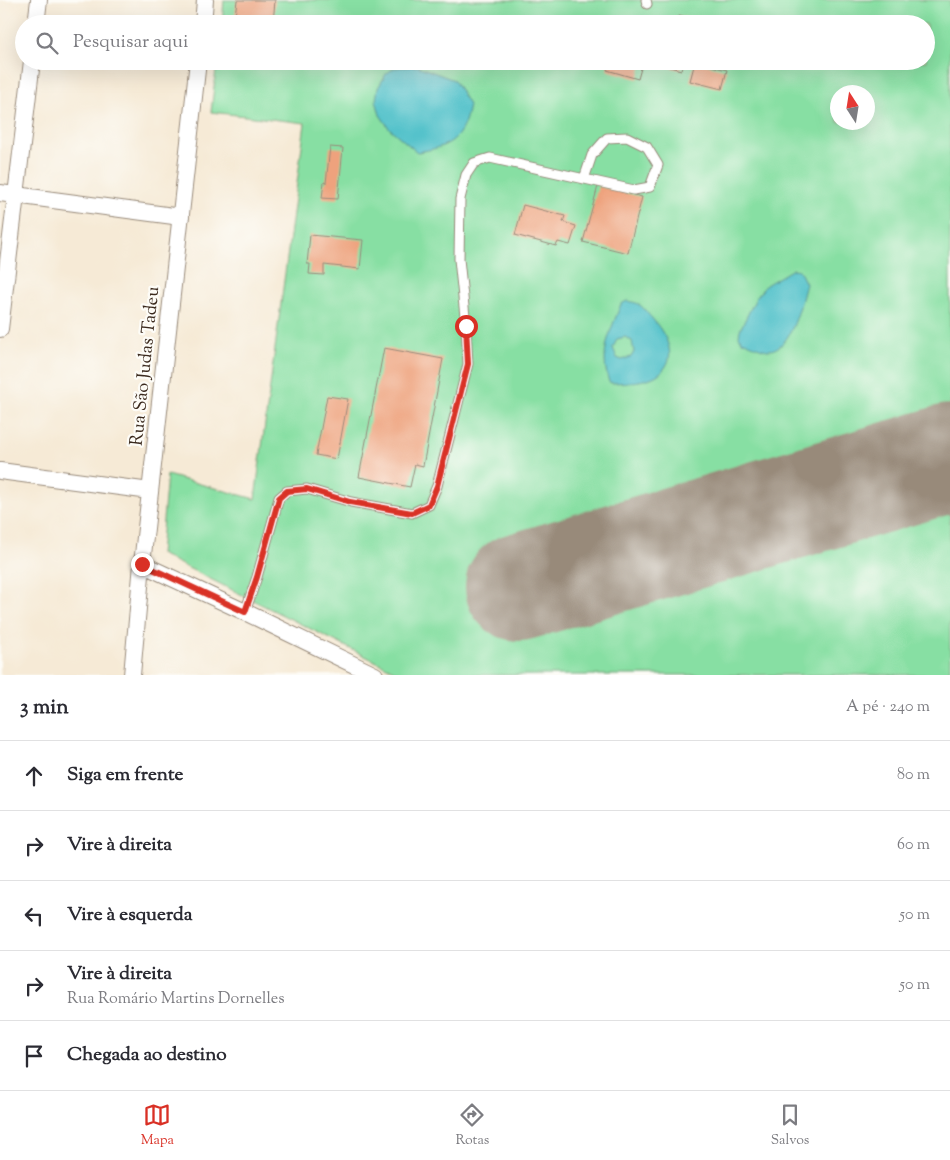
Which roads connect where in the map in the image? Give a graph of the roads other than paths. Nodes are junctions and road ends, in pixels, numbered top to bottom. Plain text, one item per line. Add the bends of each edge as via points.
1 (39, 0) edge
2 (205, 0) edge
3 (37, 15) edge
4 (203, 15) edge
5 (30, 70) edge
6 (197, 70) edge
7 (584, 179) junction
8 (8, 194) edge
9 (181, 217) junction
10 (0, 329) edge
11 (0, 470) edge
12 (150, 491) junction
13 (142, 564) junction
14 (245, 612) junction
15 (132, 675) edge
16 (375, 675) edge

1 - 3 street
2 - 4 street
5 - 8 street
6 - 9 street, Rua São Judas Tadeu
7 - 7 lane via 634,190 650,187 658,166 647,147 627,138 607,138 592,155
7 - 14 lane via 490,158 474,163 466,175 460,199 459,259 468,364 437,486 429,505 412,513 350,502 307,489 287,491 279,498
8 - 9 street
8 - 10 street
9 - 12 street, Rua São Judas Tadeu
11 - 12 street
12 - 13 street, Rua São Judas Tadeu
13 - 14 street
13 - 15 street, Rua São Judas Tadeu
14 - 16 street

